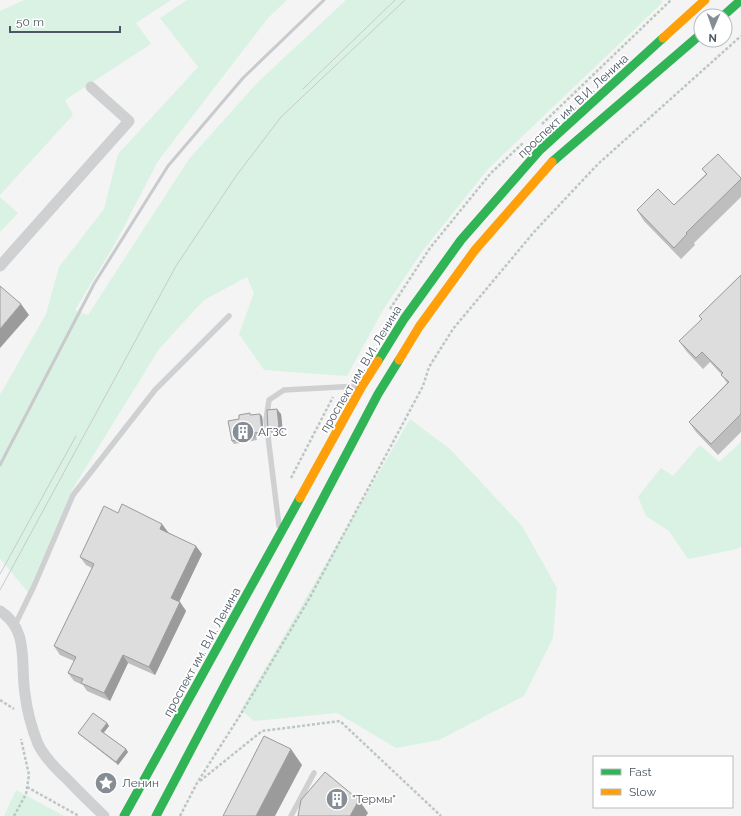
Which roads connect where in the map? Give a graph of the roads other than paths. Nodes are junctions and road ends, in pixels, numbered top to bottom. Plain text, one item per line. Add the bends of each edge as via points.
1 (705, 0) edge
2 (741, 0) edge
3 (732, 8) edge
4 (693, 41) edge
5 (91, 87) dead end
6 (0, 266) edge
7 (229, 316) dead end
8 (362, 386) junction
9 (280, 536) junction
10 (0, 611) edge
11 (15, 625) junction
12 (314, 773) dead end
13 (104, 816) edge
14 (124, 816) edge
15 (156, 816) edge
16 (291, 816) edge

1 - 8 main road, проспект им. В.И. Ленина via 539,151 461,240 404,319
2 - 3 main road
4 - 15 main road via 552,162 475,250 420,327 378,394
5 - 6 street via 129,121
7 - 11 lane via 155,390 73,495
8 - 9 main road, проспект им. В.И. Ленина
8 - 9 lane via 284,390 269,400 266,420
9 - 14 main road, проспект им. В.И. Ленина
10 - 11 street
11 - 13 street via 20,637 30,719 38,744 47,760
12 - 16 lane

